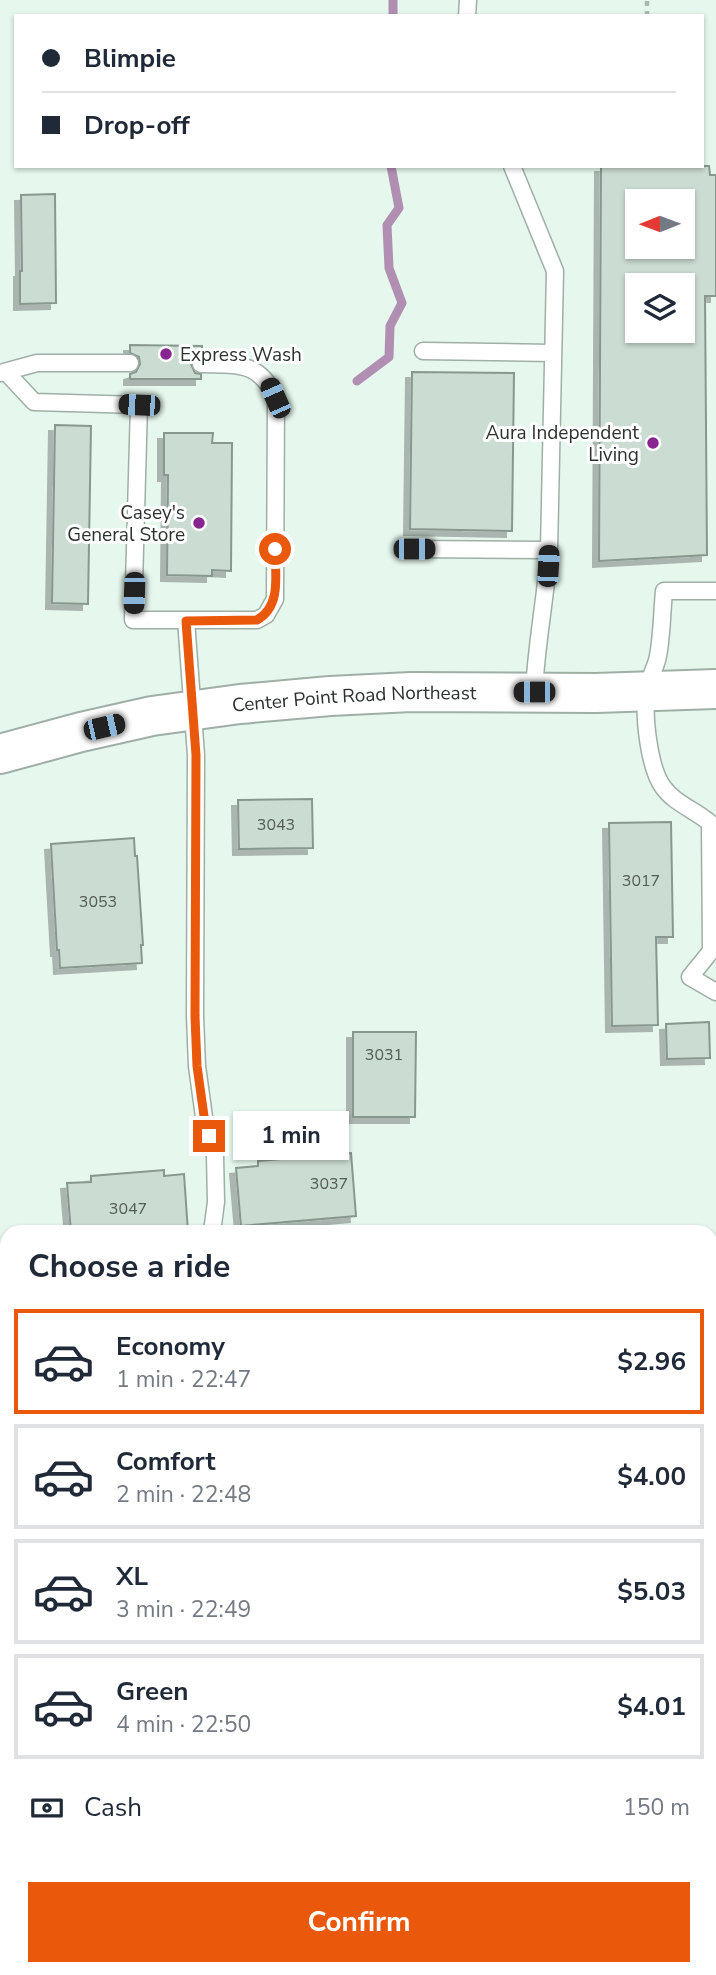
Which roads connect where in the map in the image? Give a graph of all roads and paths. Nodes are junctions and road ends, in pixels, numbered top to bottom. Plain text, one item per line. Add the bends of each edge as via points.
1 (513, 168) edge
2 (423, 351) dead end
3 (553, 353) junction
4 (130, 363) dead end
5 (201, 364) dead end
6 (3, 372) edge
7 (414, 549) dead end
8 (549, 550) junction
9 (716, 591) edge
10 (186, 621) junction
11 (716, 690) edge
12 (647, 691) junction
13 (534, 692) junction
14 (191, 710) junction
15 (0, 754) edge
16 (716, 992) edge
17 (213, 1225) edge

1 - 3 lane via 555,271
2 - 3 lane
3 - 8 lane
4 - 6 lane via 37,363
5 - 10 lane via 253,369 269,383 275,398 275,599 266,615 257,620
6 - 10 lane via 34,402 139,405 133,620
7 - 8 lane
8 - 13 lane
9 - 12 lane via 663,591 658,656
10 - 14 lane
11 - 12 main road, Center Point Road Northeast
12 - 13 main road, Center Point Road Northeast
12 - 16 lane via 648,742 662,786 710,823 711,951 690,977
13 - 14 main road, Center Point Road Northeast via 330,696
14 - 15 main road, Center Point Road Northeast
14 - 17 lane via 196,755 197,1066 215,1156

